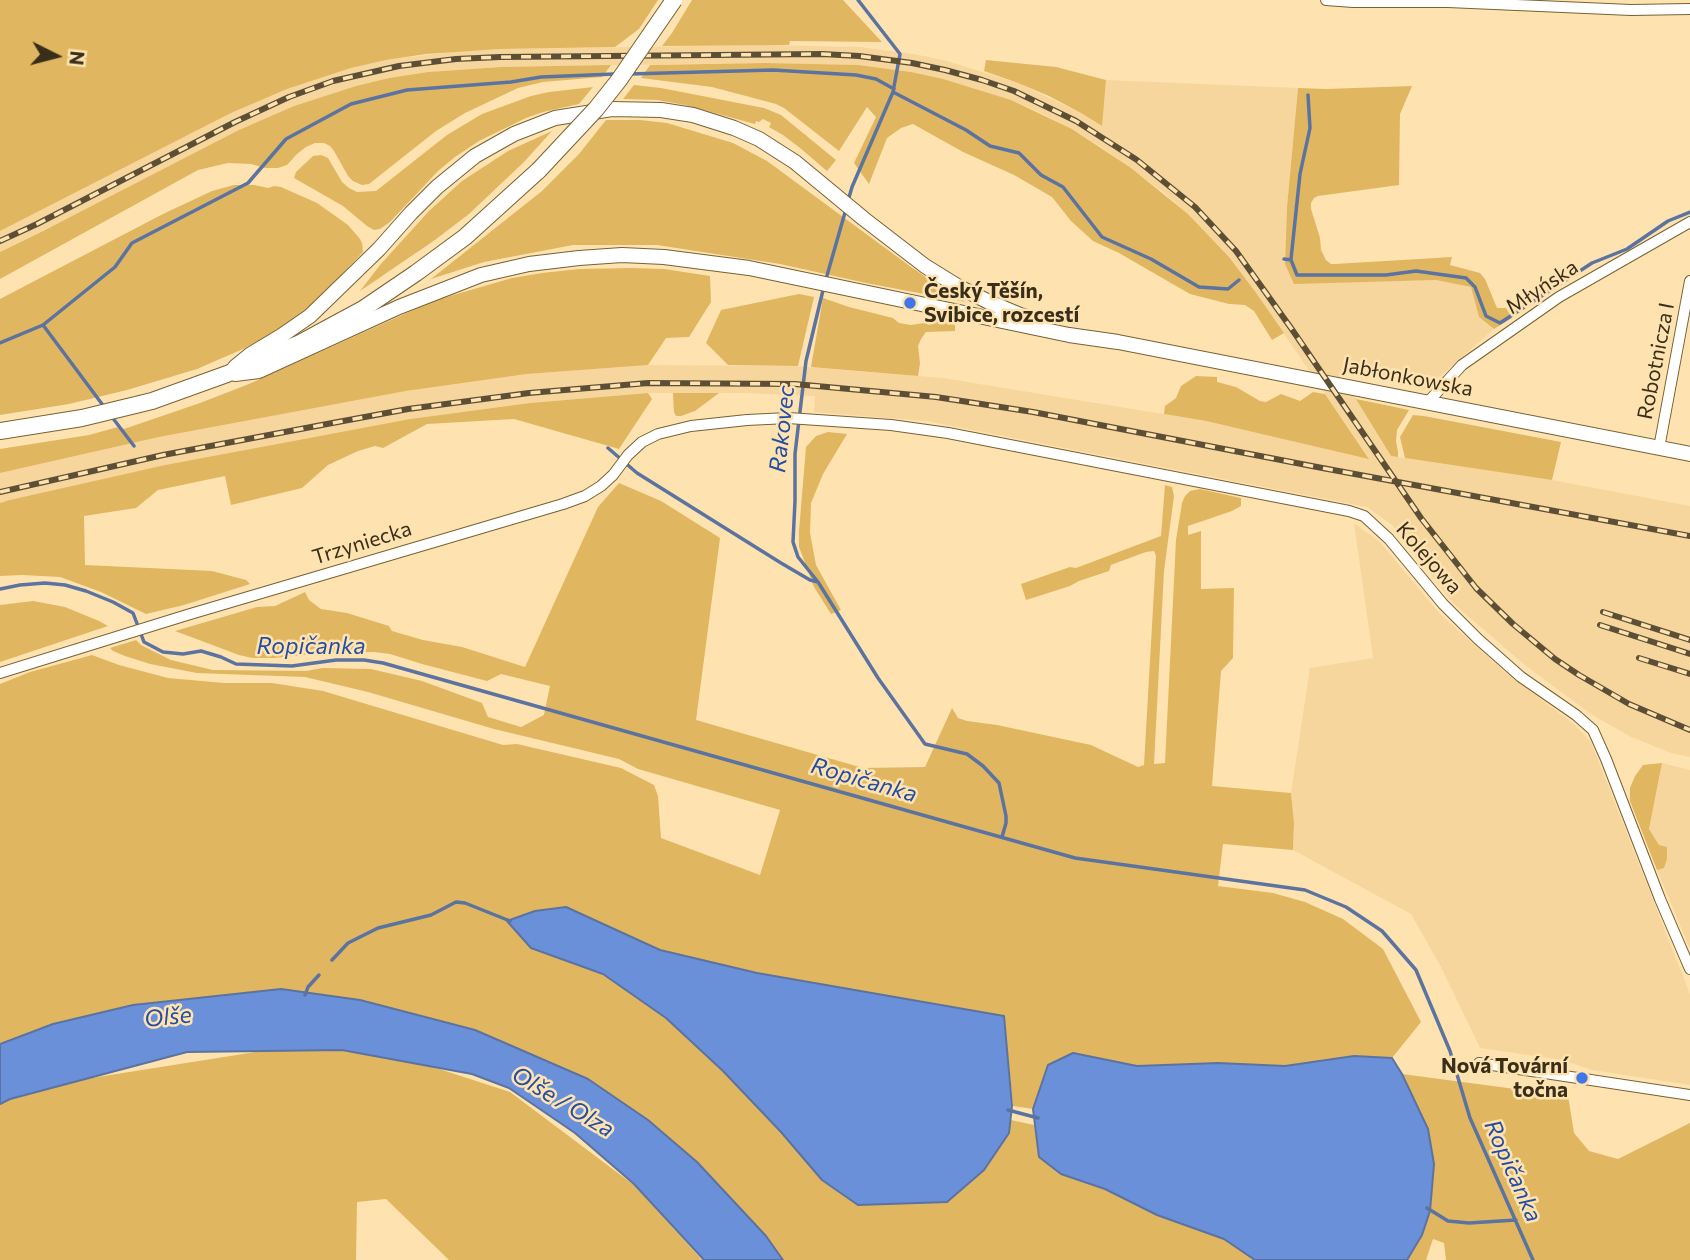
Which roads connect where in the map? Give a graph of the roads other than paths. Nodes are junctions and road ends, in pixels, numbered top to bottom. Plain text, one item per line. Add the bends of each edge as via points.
1 (674, 0) edge
2 (1326, 0) edge
3 (1591, 4) edge
4 (1690, 9) edge
5 (1690, 222) edge
6 (1690, 281) edge
7 (1118, 342) junction
8 (227, 374) junction
9 (1428, 402) junction
10 (0, 431) edge
11 (948, 433) joint
12 (1659, 448) junction
13 (1690, 454) edge
14 (0, 673) edge
15 (1690, 969) edge
16 (1479, 1063) dead end
17 (1690, 1095) edge

1 - 8 main road, bridge via 596,109 539,170 465,237 363,309 300,343
2 - 3 street
3 - 4 street via 1631,10
5 - 9 street, Młyńska via 1559,297 1462,365
6 - 12 street, Robotnicza I
7 - 8 main road via 749,268 622,255 529,264 481,275 259,371
7 - 8 main road via 1020,315 960,287 925,266 795,162 759,139 676,111 631,108 555,118 495,144 457,170 310,316
7 - 9 main road, Jabłonkowska
8 - 10 main road via 152,401
9 - 12 main road, Jabłonkowska
11 - 14 street, Trzyniecka via 788,418 691,426 657,434 642,442 601,486 563,505
11 - 15 street, Kolejowa via 1364,516 1478,639 1593,730
12 - 13 main road, Jabłonkowska
16 - 17 street

